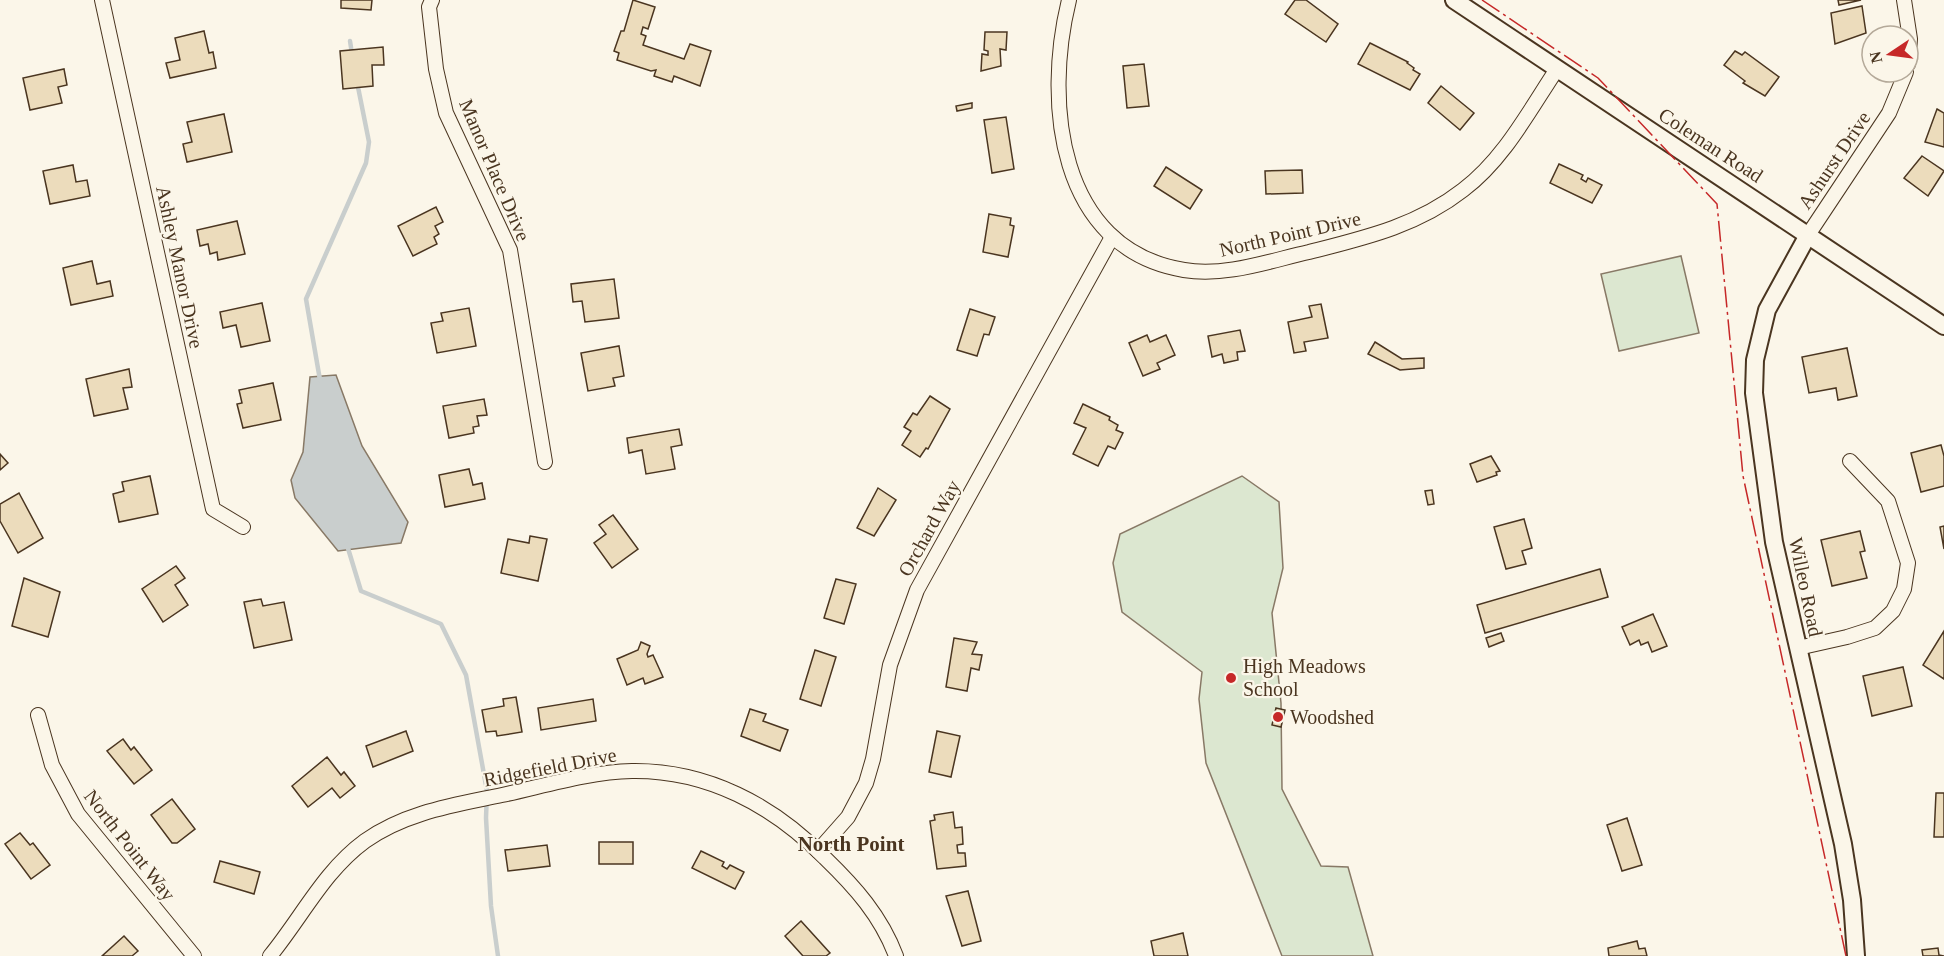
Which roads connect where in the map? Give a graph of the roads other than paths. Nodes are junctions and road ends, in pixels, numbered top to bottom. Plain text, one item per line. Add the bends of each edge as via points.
1 (102, 0) edge
2 (432, 0) edge
3 (1069, 0) edge
4 (1454, 0) edge
5 (1904, 0) edge
6 (1908, 24) edge
7 (1557, 69) junction
8 (1901, 84) edge
9 (1808, 235) junction
10 (1112, 237) junction
11 (1944, 327) edge
12 (1850, 461) dead end
13 (545, 462) dead end
14 (243, 527) dead end
15 (1798, 648) junction
16 (38, 715) dead end
17 (818, 851) junction
18 (194, 956) edge
19 (270, 956) edge
20 (896, 956) edge
21 (1856, 956) edge

1 - 14 street, Ashley Manor Drive via 213,509
2 - 13 street, Manor Place Drive via 429,7 436,69 446,113 510,250
3 - 10 street, North Point Drive via 1062,28 1059,74 1067,162 1084,203
4 - 7 street, Coleman Road
5 - 6 street
7 - 9 street, Coleman Road
7 - 10 street, North Point Drive via 1508,143 1482,174 1440,207 1394,230 1211,272 1158,263
8 - 9 street, Ashurst Drive via 1889,113
9 - 11 street, Coleman Road
9 - 15 street, Willeo Road via 1767,310 1754,375 1768,506
10 - 17 street, Orchard Way via 917,590 890,665 866,783 848,817
12 - 15 street via 1888,501 1908,563 1904,589 1893,611 1875,628
15 - 21 street, Willeo Road via 1843,844
16 - 18 street, North Point Way via 52,765 78,814
17 - 19 street, Ridgefield Drive via 784,820 757,803 703,780 661,772 597,775 433,810 387,828 347,856 327,877
17 - 20 street, Ridgefield Drive via 873,910

